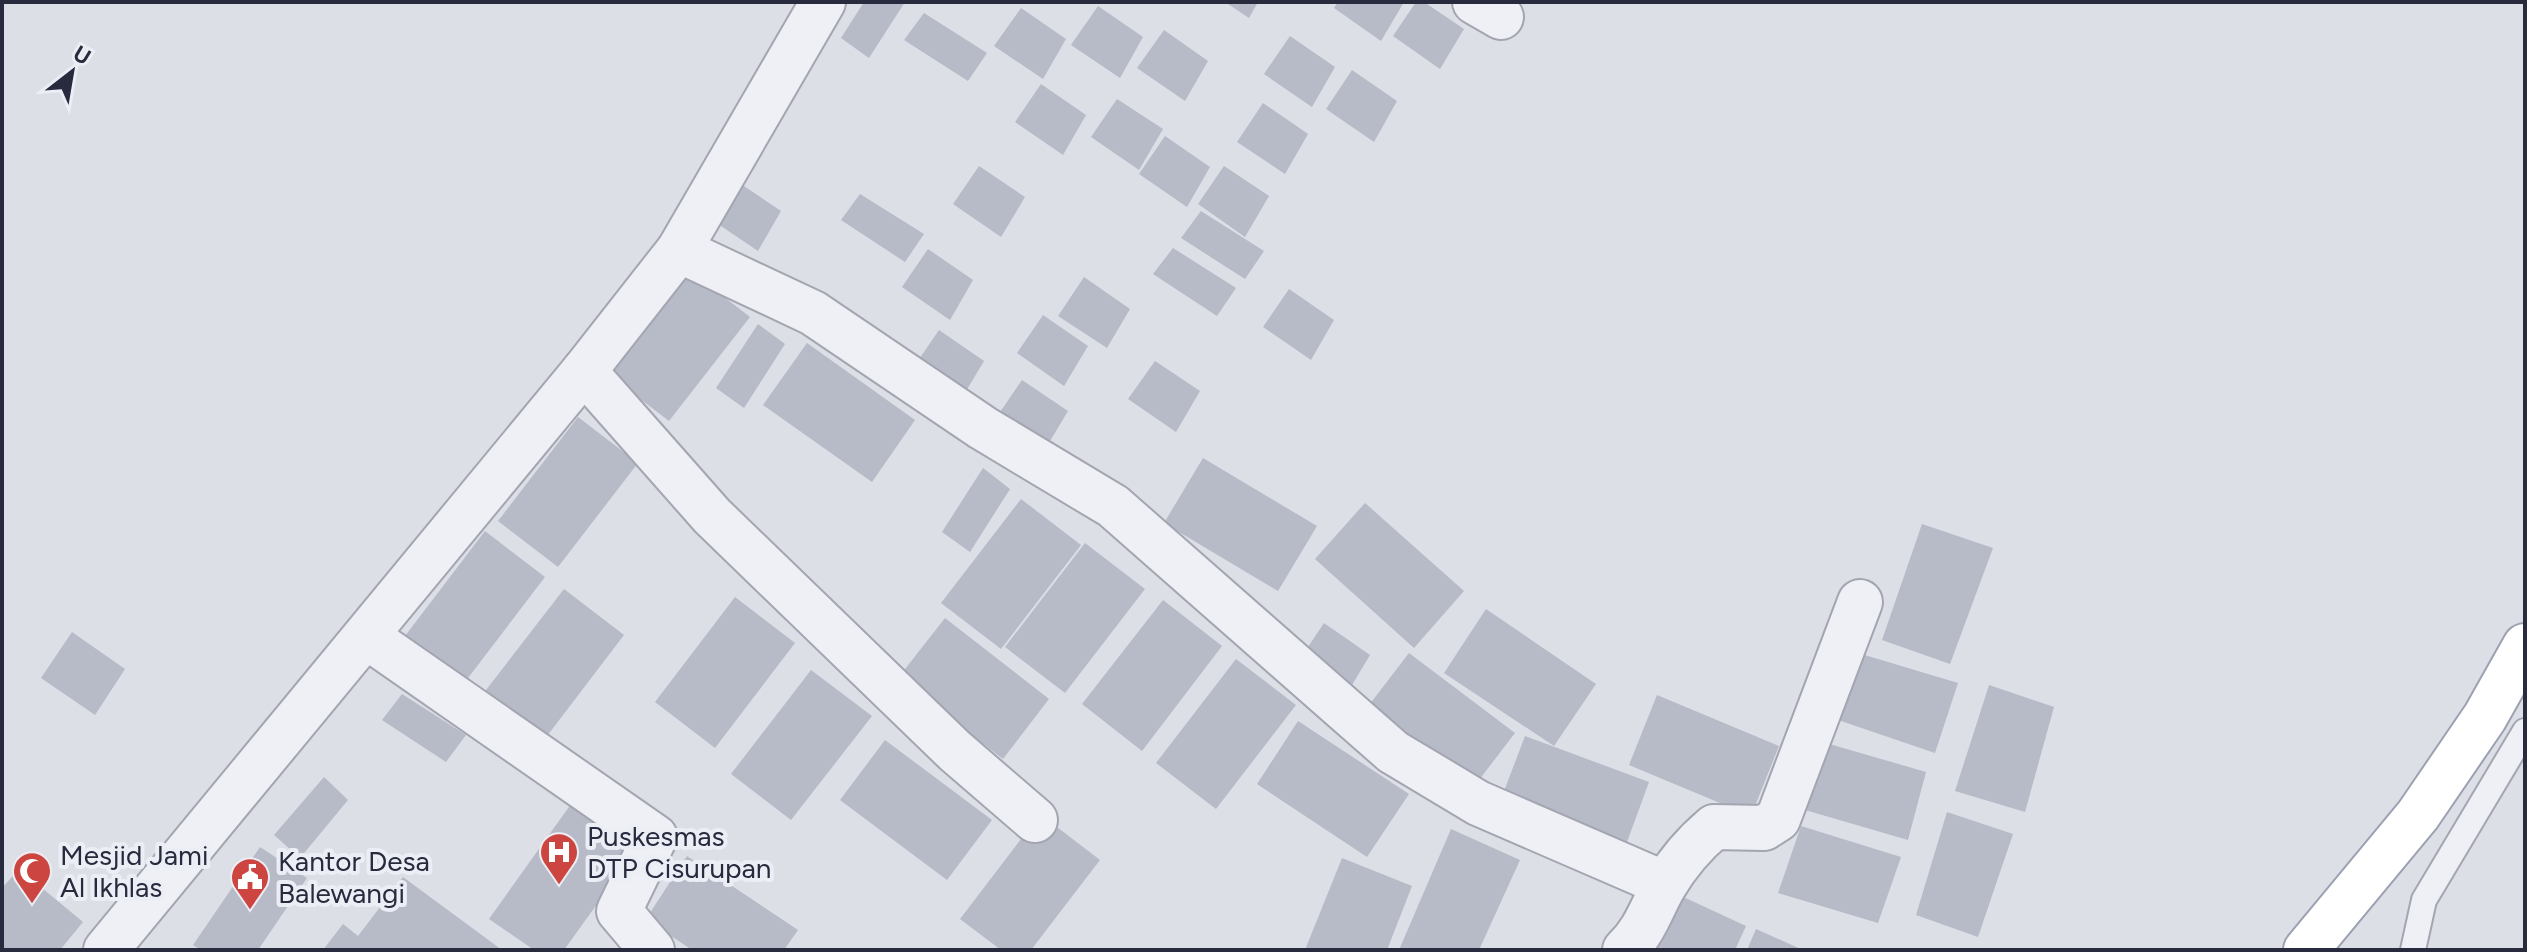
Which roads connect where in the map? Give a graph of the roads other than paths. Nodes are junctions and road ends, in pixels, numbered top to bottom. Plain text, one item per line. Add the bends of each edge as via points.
1 (823, 2) edge
2 (679, 250) junction
3 (584, 371) junction
4 (1860, 602) dead end
5 (366, 636) junction
6 (2525, 646) edge
7 (2525, 731) edge
8 (1035, 820) dead end
9 (1665, 884) junction
10 (106, 950) edge
11 (652, 950) edge
12 (1625, 950) edge
13 (2306, 950) edge
14 (2413, 950) edge

1 - 2 street
2 - 3 street
2 - 9 street via 813,313 983,428 1113,506 1393,752 1478,803
3 - 5 street
3 - 8 street via 712,516 955,751
4 - 9 street via 1778,819 1764,828 1714,827
5 - 10 street
5 - 11 street via 655,837 619,911
6 - 13 main road via 2485,717 2418,815
7 - 14 lane via 2424,900
9 - 12 street via 1642,934

